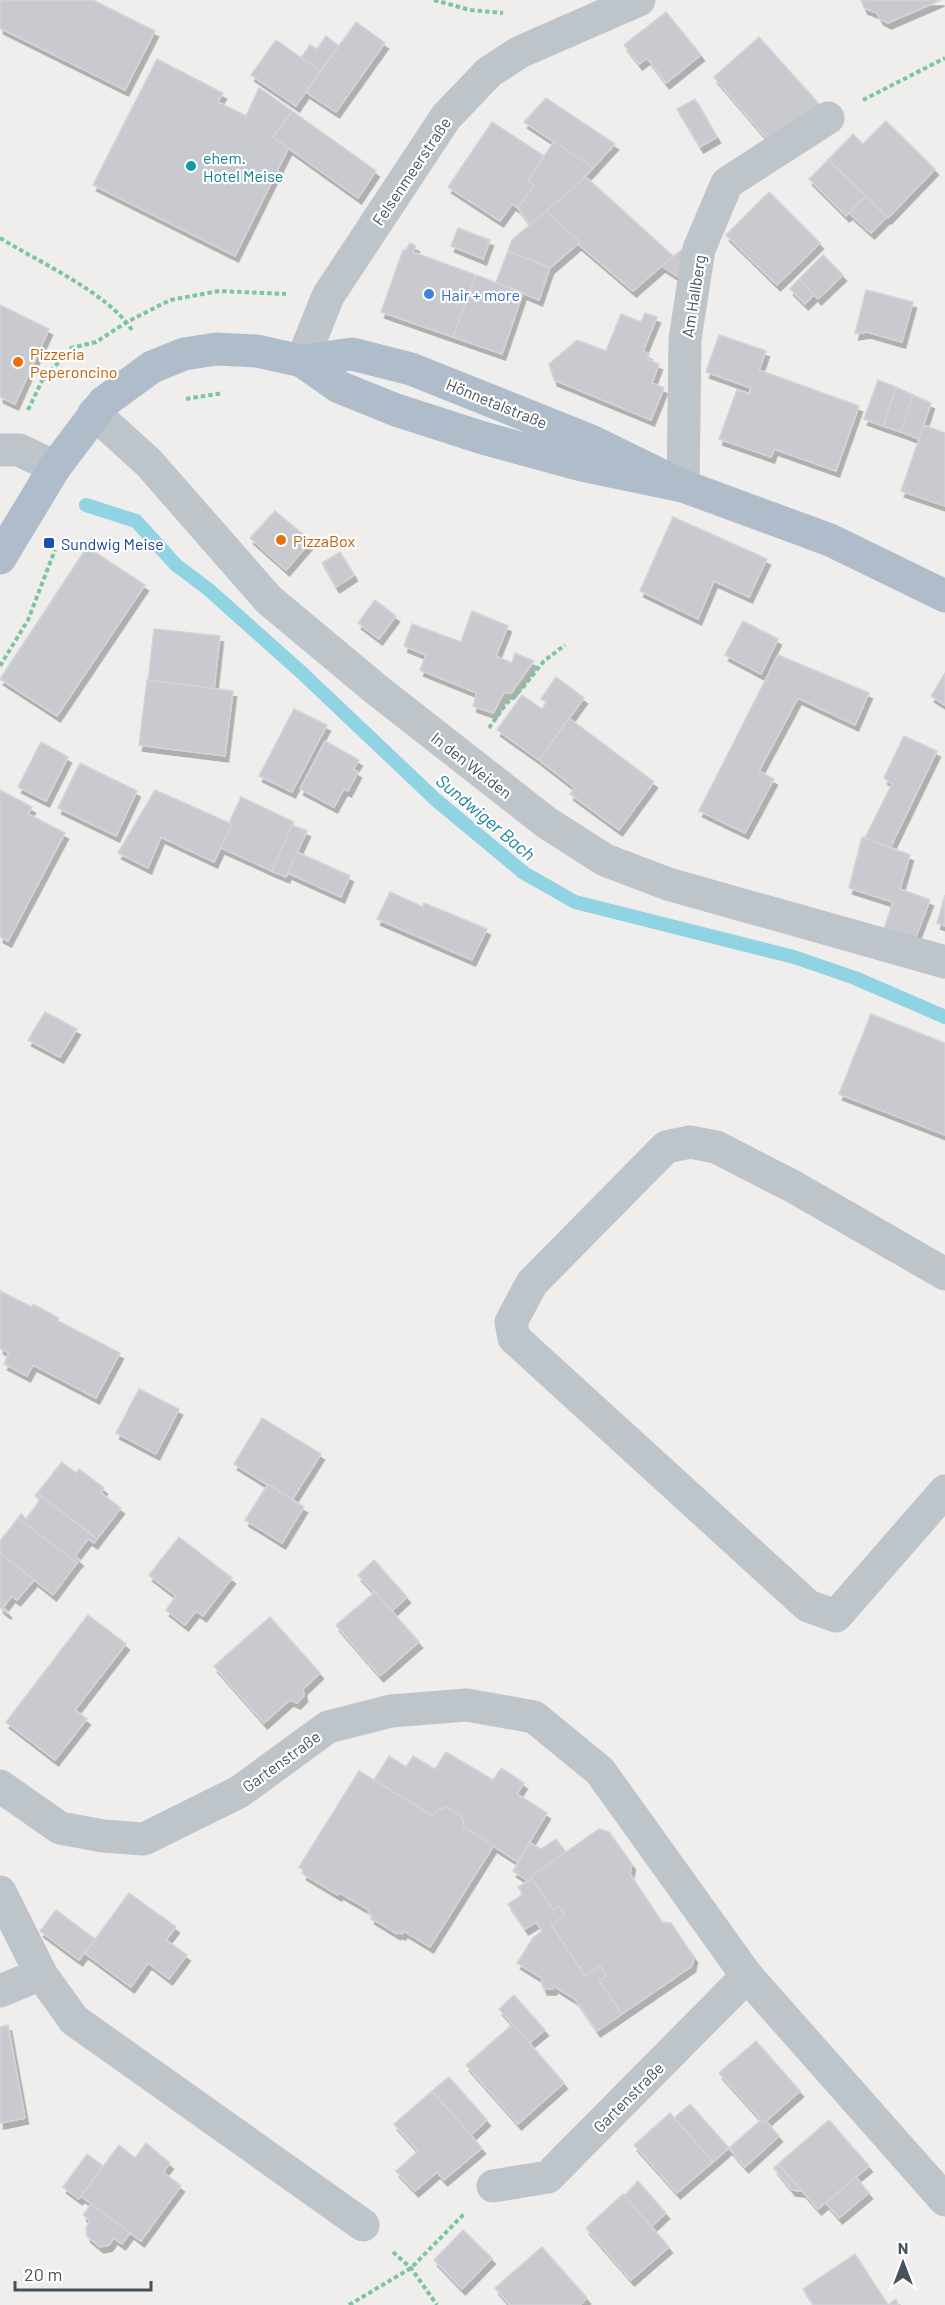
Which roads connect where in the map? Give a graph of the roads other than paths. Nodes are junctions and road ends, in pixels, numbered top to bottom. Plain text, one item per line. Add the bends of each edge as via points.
1 (639, 0) edge
2 (828, 118) road end
3 (302, 361) junction
4 (94, 413) junction
5 (0, 450) edge
6 (55, 467) junction
7 (683, 486) junction
8 (0, 558) edge
9 (945, 596) edge
10 (945, 962) edge
11 (945, 1274) edge
12 (945, 1491) edge
13 (0, 1786) edge
14 (0, 1892) edge
15 (41, 1974) junction
16 (747, 1976) junction
17 (0, 1991) edge
18 (492, 2186) road end
19 (945, 2200) edge
20 (363, 2225) road end

1 - 3 street, Felsenmeerstraße via 520,52 489,72 446,117 328,296
2 - 7 street, Am Hallberg via 726,183 699,249 685,339
3 - 4 main road, Hönnetalstraße via 257,351 216,349 184,354 127,383
3 - 7 main road, Hönnetalstraße via 339,387 396,410 571,462
3 - 7 main road, Hönnetalstraße via 352,354 411,369 591,441
4 - 6 main road, Hönnetalstraße
4 - 10 street, In den Weiden via 149,463 268,600 465,760 547,823 604,860 668,884
5 - 6 street via 19,450
6 - 8 main road, Hönnetalstraße
7 - 9 main road, Hönnetalstraße via 830,540
11 - 12 street via 787,1183 716,1147 690,1142 666,1147 532,1283 511,1322 514,1338 808,1606 836,1616
13 - 16 street, Gartenstraße via 60,1828 144,1839 239,1792 328,1727 392,1711 467,1705 534,1718 600,1771
14 - 15 street
15 - 17 street
15 - 20 street via 74,2020
16 - 18 street, Gartenstraße via 548,2177
16 - 19 street, Gartenstraße

